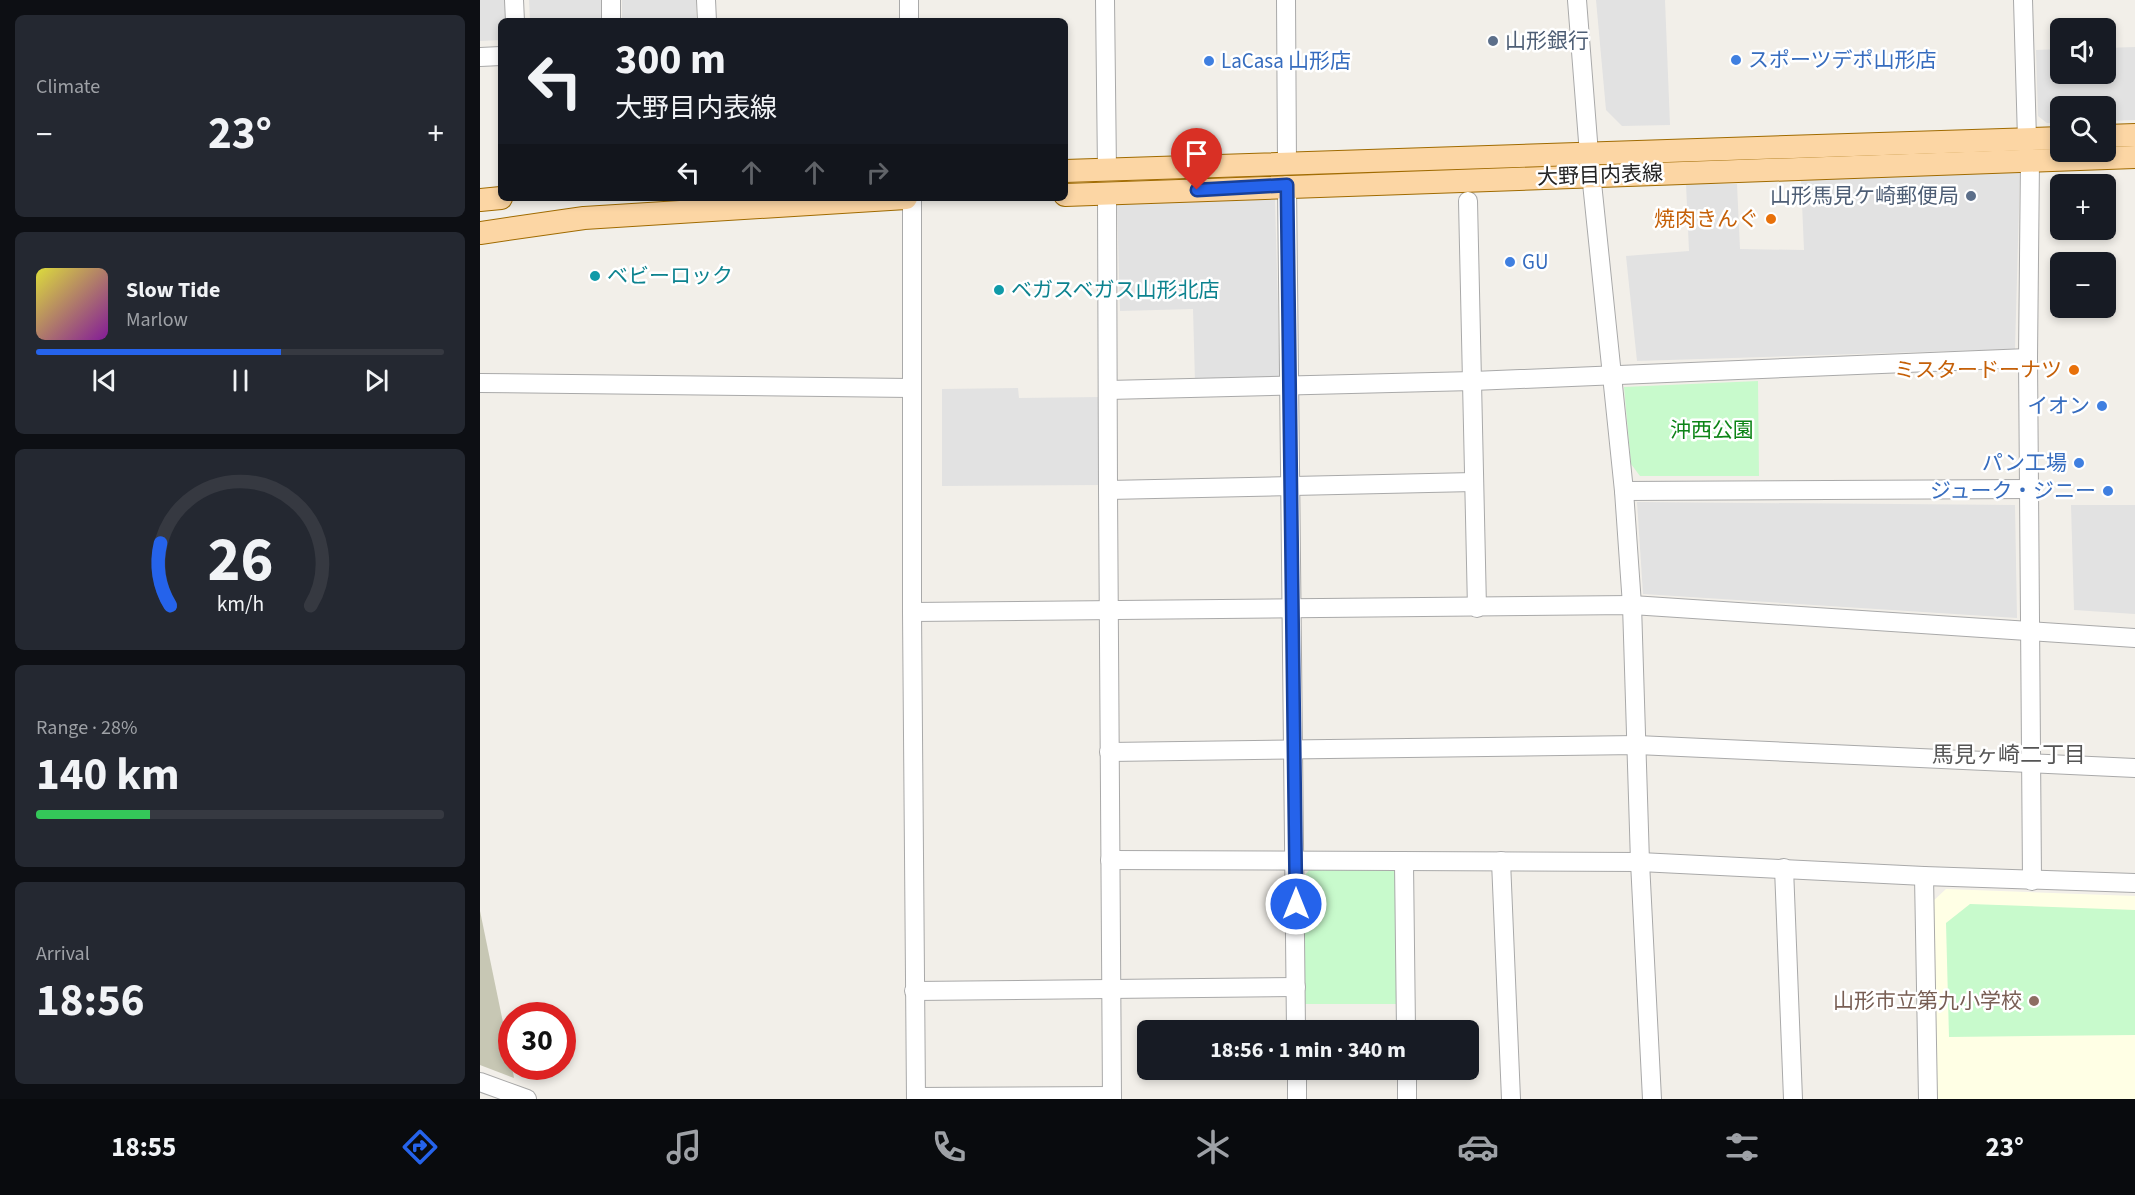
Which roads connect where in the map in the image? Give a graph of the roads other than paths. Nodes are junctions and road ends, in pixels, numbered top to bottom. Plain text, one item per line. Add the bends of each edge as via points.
1 (514, 0) edge
2 (610, 0) edge
3 (706, 0) edge
4 (909, 0) edge
5 (1105, 0) edge
6 (1286, 0) edge
7 (1577, 0) edge
8 (2024, 0) edge
9 (514, 18) edge
10 (611, 18) edge
11 (707, 18) edge
12 (909, 18) edge
13 (498, 56) edge
14 (480, 57) edge
15 (2135, 135) edge
16 (2116, 136) edge
17 (2050, 142) edge
18 (2028, 149) junction
19 (2135, 157) edge
20 (1590, 164) junction
21 (1107, 170) junction
22 (1068, 171) edge
23 (1287, 175) junction
24 (1107, 194) junction
25 (1068, 195) edge
26 (498, 198) edge
27 (480, 200) edge
28 (858, 201) edge
29 (912, 201) edge
30 (1468, 201) dead end
31 (480, 233) edge
32 (2028, 358) junction
33 (1612, 375) junction
34 (1473, 381) junction
35 (480, 383) edge
36 (1289, 386) junction
37 (911, 388) junction
38 (1108, 390) junction
39 (1474, 482) junction
40 (1290, 487) junction
41 (2030, 489) junction
42 (1108, 490) junction
43 (1624, 490) junction
44 (1632, 605) junction
45 (1478, 608) junction
46 (1291, 610) junction
47 (1107, 611) junction
48 (912, 612) junction
49 (2031, 631) junction
50 (2135, 638) edge
51 (1636, 745) junction
52 (1294, 748) junction
53 (1109, 752) junction
54 (2030, 763) junction
55 (2135, 768) edge
56 (1110, 860) junction
57 (1501, 861) junction
58 (1295, 862) junction
59 (1640, 862) junction
60 (1404, 863) junction
61 (1784, 868) junction
62 (1924, 876) junction
63 (2032, 881) junction
64 (2135, 883) edge
65 (1296, 987) junction
66 (1110, 990) junction
67 (914, 991) junction
68 (1296, 1020) edge
69 (1406, 1020) edge
70 (1297, 1080) edge
71 (1407, 1080) edge
72 (480, 1082) edge
73 (1112, 1097) edge
74 (916, 1098) edge
75 (527, 1099) edge
76 (1297, 1099) edge
77 (1407, 1099) edge
78 (1511, 1099) edge
79 (1652, 1099) edge
80 (1793, 1099) edge
81 (1928, 1099) edge

1 - 9 street
2 - 10 street
3 - 11 street
4 - 12 street
5 - 21 street
6 - 23 street
7 - 20 street
8 - 18 street
13 - 14 street
15 - 16 main road
17 - 18 main road, 大野目内表線
18 - 19 main road, 大野目内表線
18 - 20 main road, 大野目内表線
18 - 32 street
20 - 23 main road, 大野目内表線
20 - 33 street
21 - 22 main road, 大野目内表線
21 - 23 main road, 大野目内表線
23 - 24 main road, 大野目内表線
23 - 36 street
24 - 25 main road, 大野目内表線
24 - 38 street
26 - 27 main road
28 - 31 main road via 584,218
29 - 37 street
30 - 34 street
32 - 33 street
32 - 41 street
33 - 34 street
33 - 43 street
34 - 36 street
34 - 39 street
35 - 37 street
36 - 38 street
36 - 40 street
37 - 48 street
38 - 42 street
39 - 40 street
39 - 45 street
40 - 42 street
40 - 46 street
41 - 43 street
41 - 49 street
42 - 47 street
43 - 44 street
44 - 45 street
44 - 49 street
44 - 51 street
45 - 46 street
46 - 47 street
46 - 52 street
47 - 48 street
47 - 53 street
48 - 67 street
49 - 50 street
49 - 54 street
51 - 52 street
51 - 54 street
51 - 59 street
52 - 53 street
52 - 58 street
53 - 56 street
54 - 55 street
54 - 63 street
56 - 58 street
56 - 66 street
57 - 59 street
57 - 60 street
57 - 78 street
58 - 60 street
58 - 65 street
59 - 61 street
59 - 79 street
60 - 69 street
61 - 62 street
61 - 80 street
62 - 63 street
62 - 81 street
63 - 64 street
65 - 66 street
65 - 68 street
66 - 67 street
66 - 73 street
67 - 74 street
70 - 76 street
71 - 77 street
72 - 75 street
73 - 74 street

